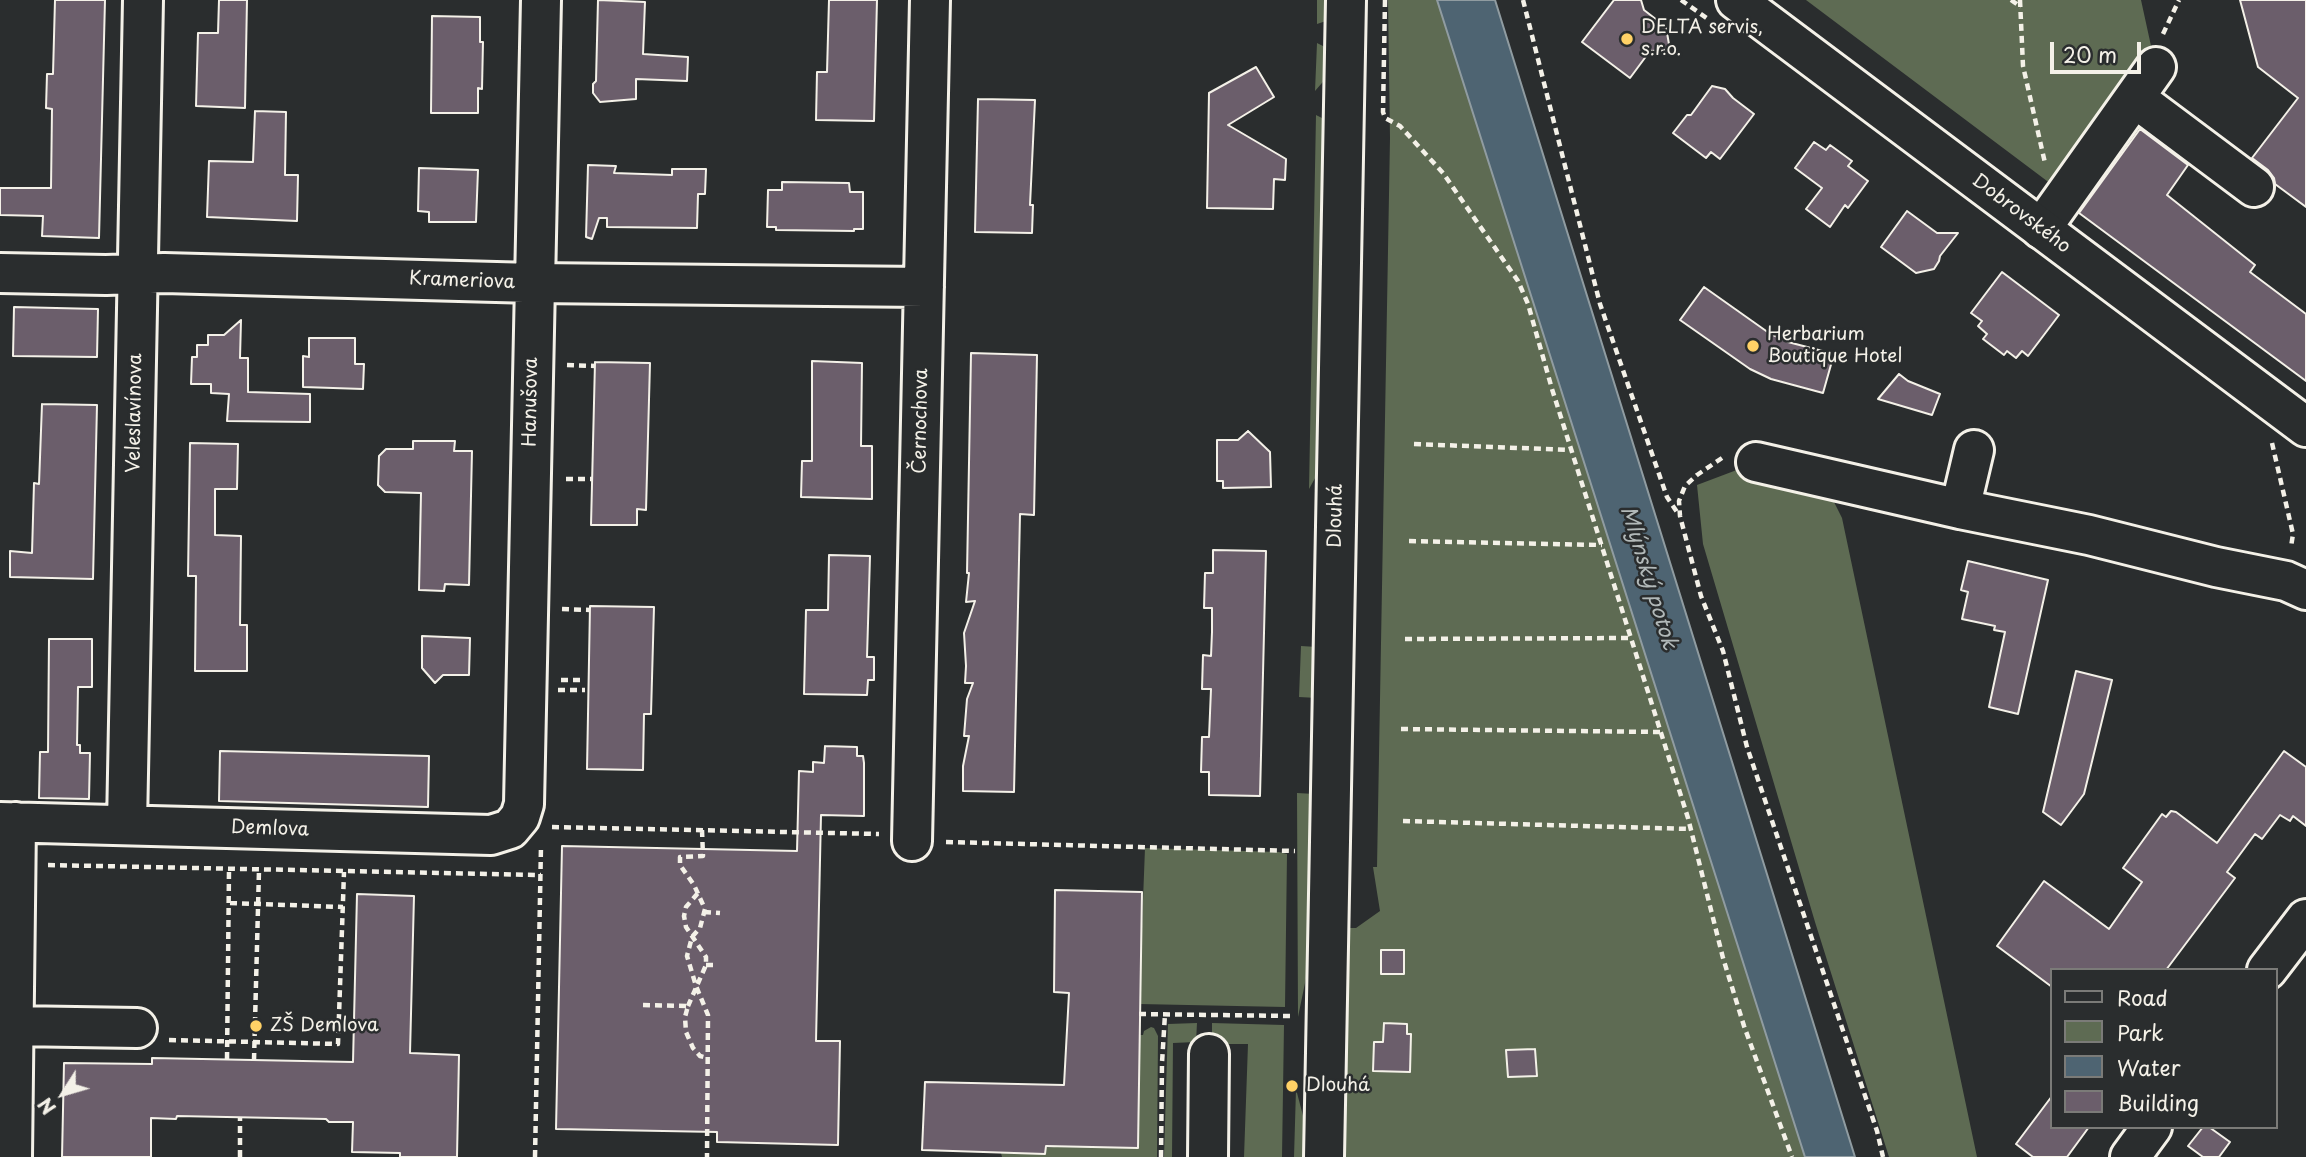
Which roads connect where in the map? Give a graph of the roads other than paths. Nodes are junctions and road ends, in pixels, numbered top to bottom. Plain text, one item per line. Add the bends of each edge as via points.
1 (143, 0) edge
2 (541, 0) edge
3 (930, 0) edge
4 (1346, 0) edge
5 (1736, 0) edge
6 (2156, 67) dead end
7 (2135, 98) junction
8 (2254, 187) dead end
9 (2040, 229) junction
10 (0, 273) edge
11 (138, 274) junction
12 (533, 283) junction
13 (924, 287) junction
14 (2306, 427) edge
15 (1975, 450) dead end
16 (1756, 462) road end
17 (1960, 509) junction
18 (2296, 585) edge
19 (533, 816) joint
20 (8, 822) edge
21 (127, 825) junction
22 (912, 841) road end
23 (2305, 921) edge
24 (2269, 968) edge
25 (9, 1012) edge
26 (137, 1028) road end
27 (1209, 1054) dead end
28 (7, 1071) edge
29 (2150, 1129) edge
30 (12, 1157) edge
31 (1208, 1157) edge
32 (1324, 1157) edge
33 (2130, 1157) edge

1 - 11 street, Veleslavínova
2 - 12 street, Hanušova
3 - 13 street, Černochova
4 - 32 street, Dlouhá
5 - 9 street, Dobrovského
6 - 7 street
7 - 8 street
7 - 9 street
9 - 14 street, Dobrovského
10 - 11 street, Krameriova
11 - 12 street, Krameriova
11 - 21 street, Veleslavínova
12 - 13 street, Krameriova
12 - 19 street, Hanušova
13 - 22 street, Černochova
15 - 17 street
16 - 17 street
17 - 18 street
19 - 21 street, Demlova via 491,835
20 - 21 street, Demlova
20 - 25 street
23 - 24 street
25 - 26 street
25 - 28 street
27 - 31 street
28 - 30 street
29 - 33 street

